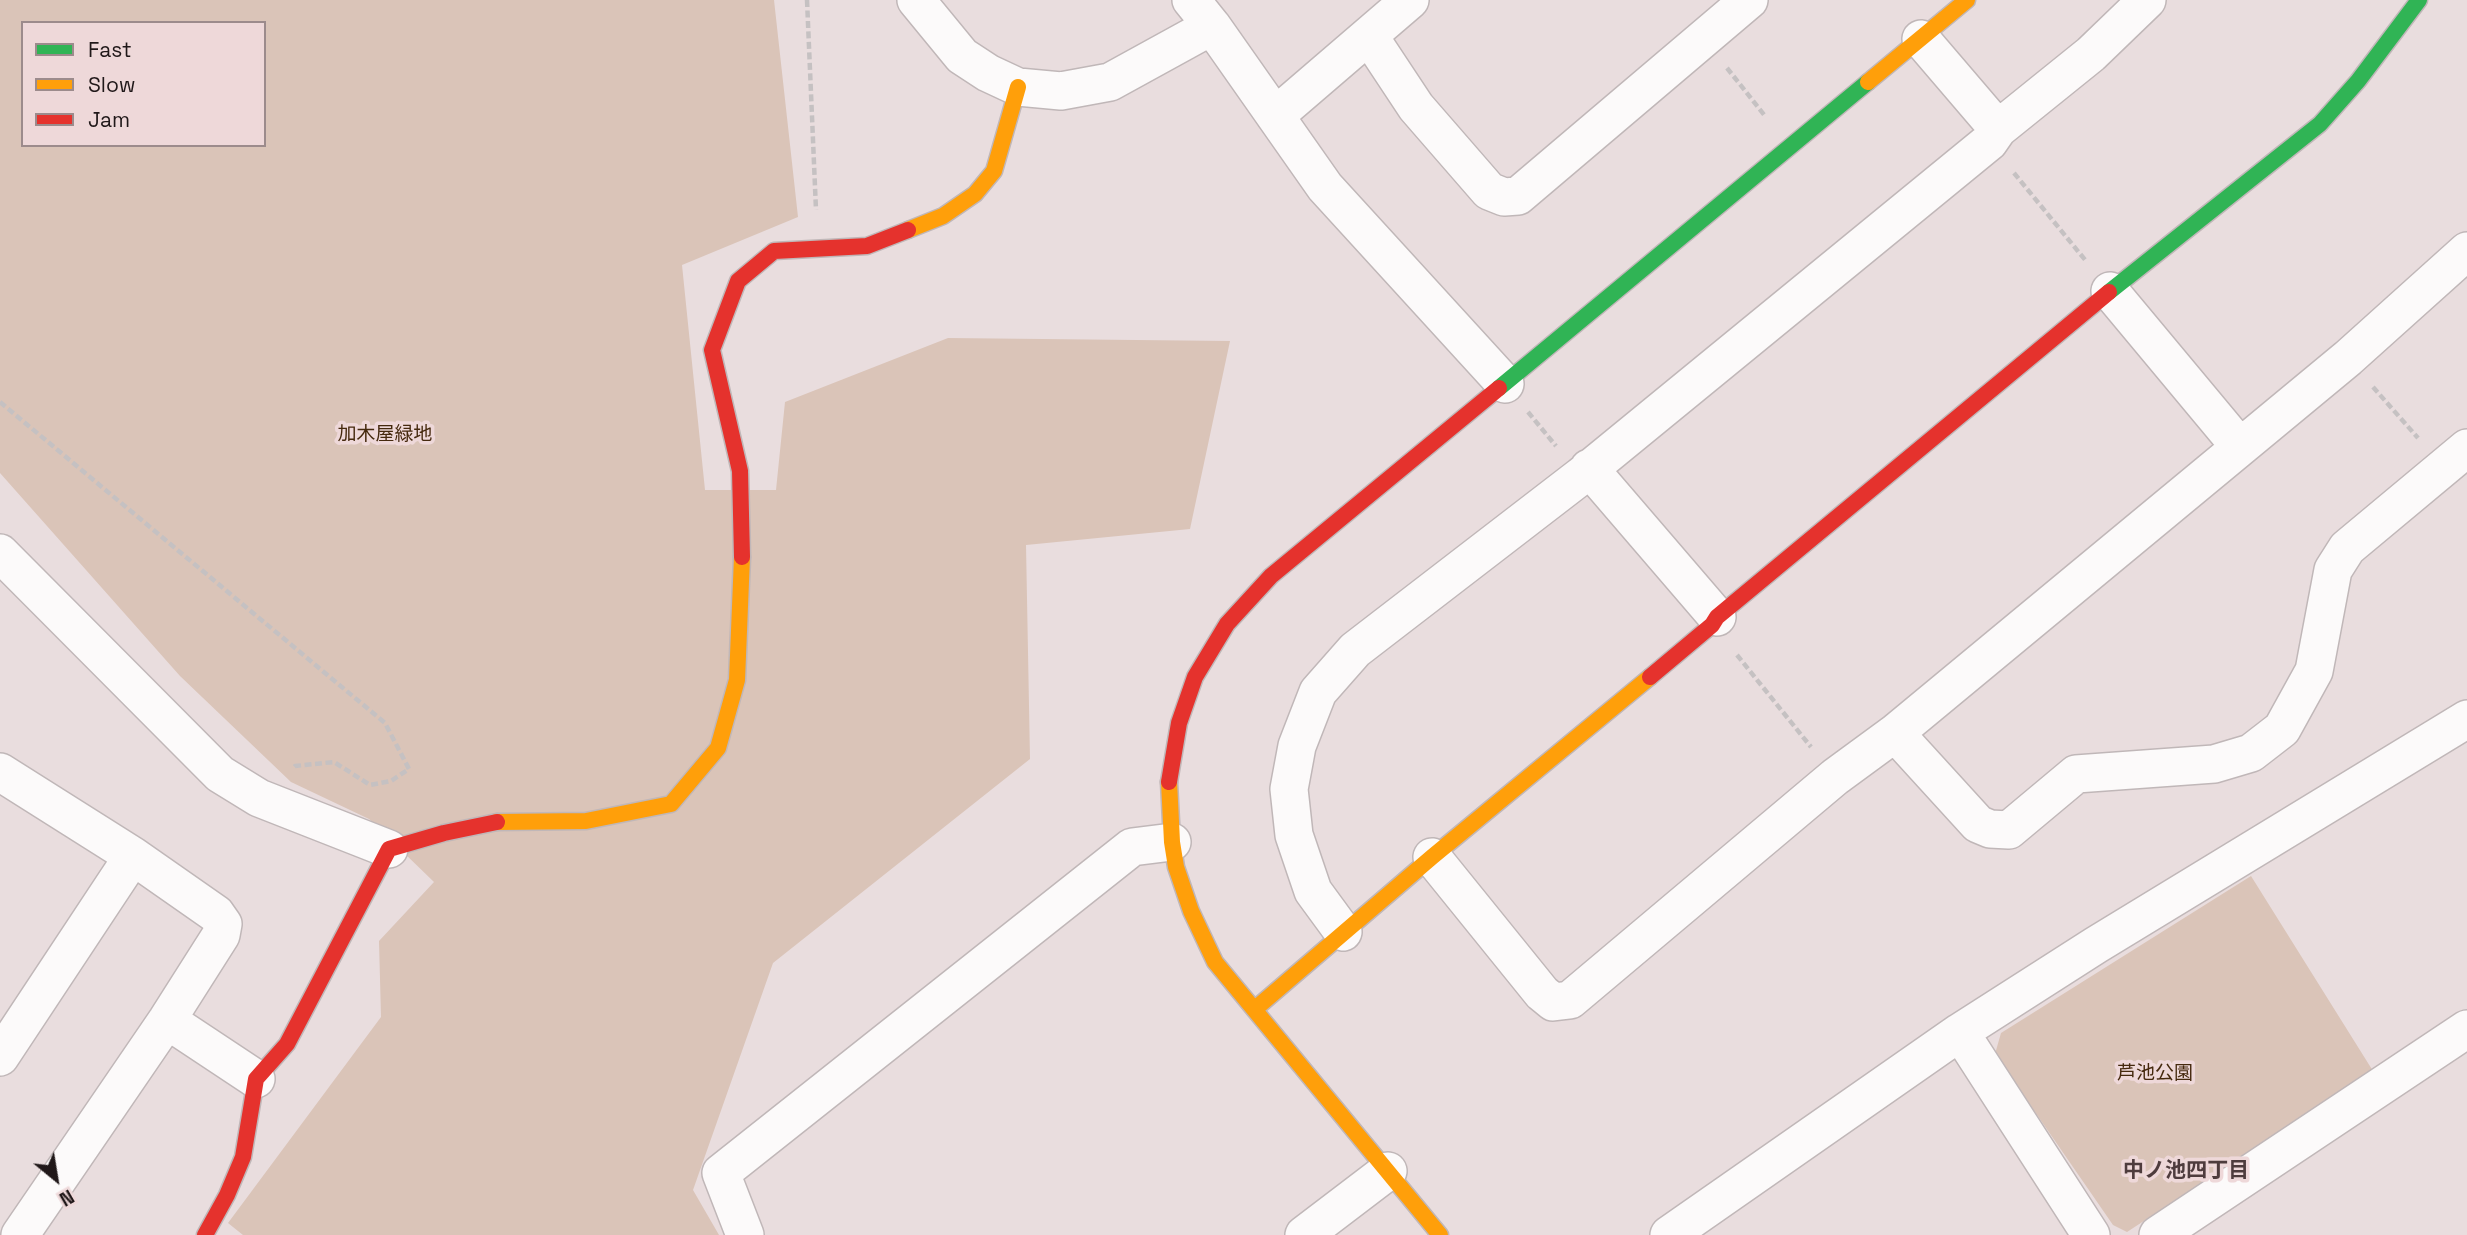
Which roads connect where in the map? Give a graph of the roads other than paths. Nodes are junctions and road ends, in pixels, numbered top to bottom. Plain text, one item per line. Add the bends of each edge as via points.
1 (916, 0) edge
2 (1410, 0) edge
3 (1749, 0) edge
4 (1968, 0) edge
5 (2147, 0) edge
6 (2419, 0) edge
7 (1202, 13) edge
8 (1369, 36) junction
9 (1921, 39) junction
10 (1018, 87) junction
11 (1275, 116) junction
12 (1994, 135) junction
13 (2467, 251) edge
14 (2110, 291) junction
15 (1505, 384) junction
16 (2241, 447) junction
17 (2456, 457) edge
18 (1585, 472) junction
19 (0, 553) edge
20 (1715, 621) junction
21 (2467, 719) edge
22 (1895, 733) junction
23 (0, 772) edge
24 (1172, 842) junction
25 (389, 849) junction
26 (133, 856) junction
27 (1433, 857) junction
28 (1343, 932) junction
29 (1255, 1009) junction
30 (167, 1020) junction
31 (2467, 1029) edge
32 (1960, 1032) junction
33 (0, 1057) edge
34 (256, 1079) junction
35 (1388, 1171) junction
36 (20, 1235) edge
37 (205, 1235) edge
38 (745, 1235) edge
39 (1304, 1235) edge
40 (1440, 1235) edge
41 (1669, 1235) edge
42 (2091, 1235) edge
43 (2158, 1235) edge

1 - 10 street via 962,56
2 - 8 street
3 - 8 street via 1518,196 1489,191 1416,107
4 - 9 street
5 - 12 street
6 - 14 street via 2320,124
7 - 10 street via 1110,82 1061,91
7 - 11 street
8 - 11 street
9 - 12 street
9 - 15 street
10 - 25 street via 994,171 975,194 943,216 867,246 774,251 738,281 712,350 740,471 743,578 737,680 718,748 671,804 586,821 504,821
11 - 15 street via 1325,187
12 - 18 street
13 - 16 street
14 - 16 street
14 - 20 street
15 - 24 street via 1271,576 1227,624 1195,677 1179,723 1170,783
16 - 22 street
17 - 22 street via 2347,548 2333,570 2314,671 2300,701 2282,729 2251,753 2214,764 2076,774 2009,830 1990,829 1978,824
18 - 20 street
18 - 28 street via 1355,650 1318,692 1297,746 1290,801 1294,835 1313,891
19 - 25 street via 220,774 259,798
20 - 27 street
21 - 32 street
22 - 27 street via 1835,777 1570,1000 1553,1002 1542,993
23 - 26 street
24 - 29 street via 1191,911 1214,962
24 - 38 street via 1132,847 721,1173
25 - 34 street via 287,1044
26 - 30 street via 216,914 223,924 221,935
26 - 33 street
27 - 28 street
28 - 29 street
29 - 35 street
30 - 34 street
30 - 36 street
31 - 43 street
32 - 41 street
32 - 42 street
34 - 37 street via 243,1157
35 - 39 street
35 - 40 street

